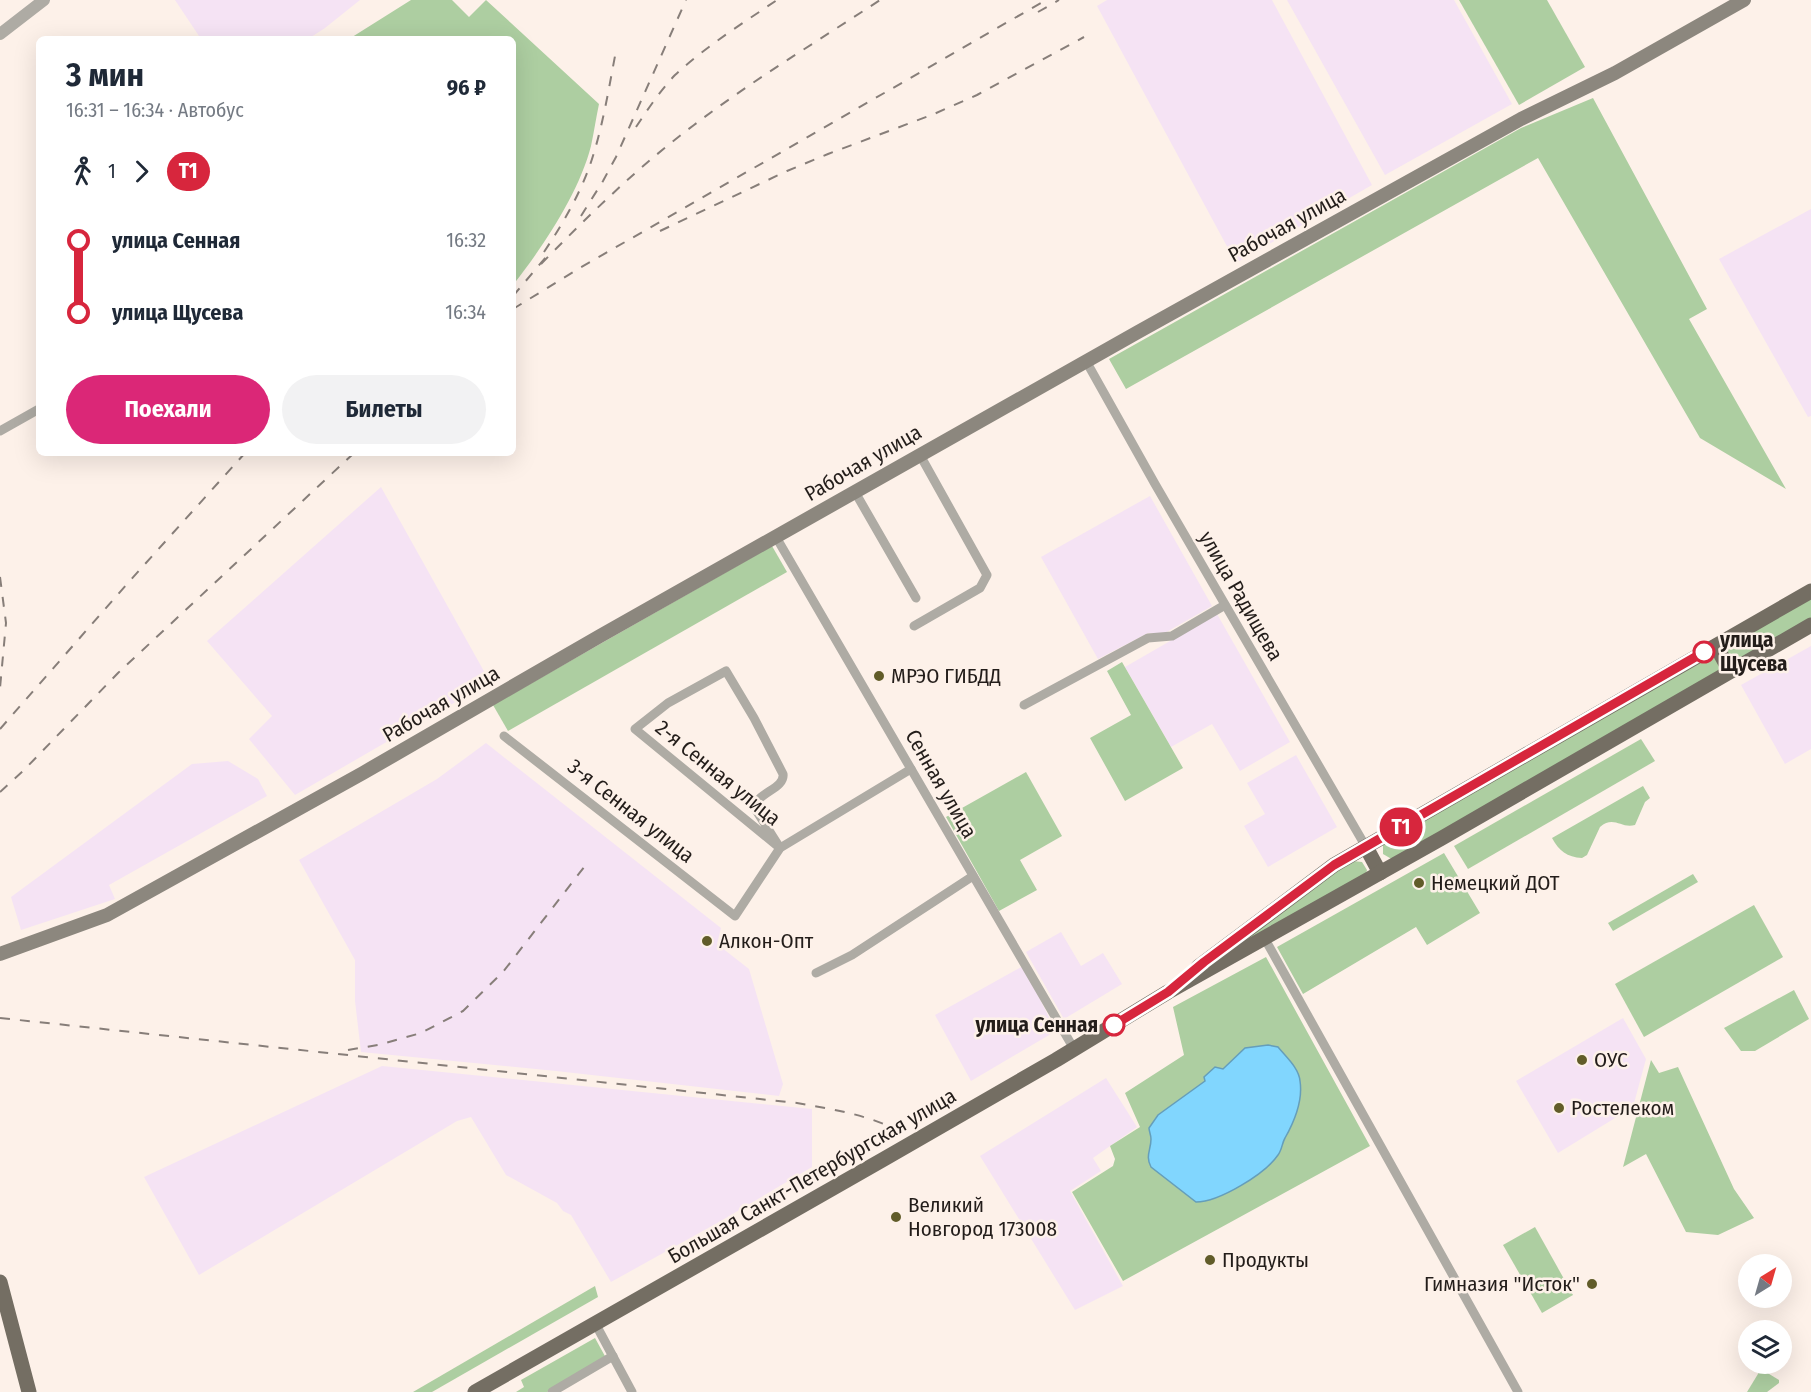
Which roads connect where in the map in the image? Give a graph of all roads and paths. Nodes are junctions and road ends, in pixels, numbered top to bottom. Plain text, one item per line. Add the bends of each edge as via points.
1 (44, 0) edge
2 (1744, 0) edge
3 (0, 34) edge
4 (1086, 362) junction
5 (36, 411) edge
6 (0, 431) edge
7 (920, 455) junction
8 (855, 492) junction
9 (776, 537) junction
10 (1811, 591) edge
11 (916, 598) dead end
12 (1225, 605) junction
13 (1811, 625) edge
14 (914, 626) dead end
15 (1716, 646) junction
16 (1730, 671) junction
17 (1024, 705) dead end
18 (504, 736) dead end
19 (911, 769) junction
20 (1366, 847) junction
21 (780, 848) junction
22 (1380, 873) junction
23 (974, 876) junction
24 (1266, 939) junction
25 (0, 954) edge
26 (816, 974) dead end
27 (1168, 992) junction
28 (1074, 1049) junction
29 (0, 1282) edge
30 (595, 1323) junction
31 (613, 1356) junction
32 (29, 1392) edge
33 (475, 1392) edge
34 (552, 1392) edge
35 (632, 1392) edge
36 (1518, 1392) edge

1 - 3 street
2 - 4 main road, Рабочая улица via 1616,73 1509,125
4 - 7 main road, Рабочая улица
4 - 12 street, улица Радищева
5 - 6 street
7 - 8 main road, Рабочая улица
7 - 14 street via 987,575 980,588
8 - 9 main road, Рабочая улица
8 - 11 street
9 - 19 street, Сенная улица
9 - 25 main road, Рабочая улица via 107,915
10 - 15 main road, Большая Санкт-Петербургская улица
12 - 17 street via 1172,636 1148,638
12 - 20 street, улица Радищева
13 - 16 main road, Большая Санкт-Петербургская улица
15 - 16 main road
15 - 20 main road, Большая Санкт-Петербургская улица
16 - 22 main road, Большая Санкт-Петербургская улица
18 - 21 street, 3-я Сенная улица via 735,916
19 - 21 street
19 - 23 street, Сенная улица
20 - 22 main road
20 - 27 main road, Большая Санкт-Петербургская улица via 1334,865
21 - 21 street, 2-я Сенная улица via 755,806 760,797 781,783 783,774 726,671 668,703 635,729
22 - 24 main road, Большая Санкт-Петербургская улица
23 - 26 street
23 - 28 street, Сенная улица
24 - 27 main road, Большая Санкт-Петербургская улица
24 - 36 street
27 - 28 main road, Большая Санкт-Петербургская улица
28 - 30 main road, Большая Санкт-Петербургская улица
29 - 32 main road
30 - 31 street
30 - 33 main road, Большая Санкт-Петербургская улица
31 - 34 street
31 - 35 street

